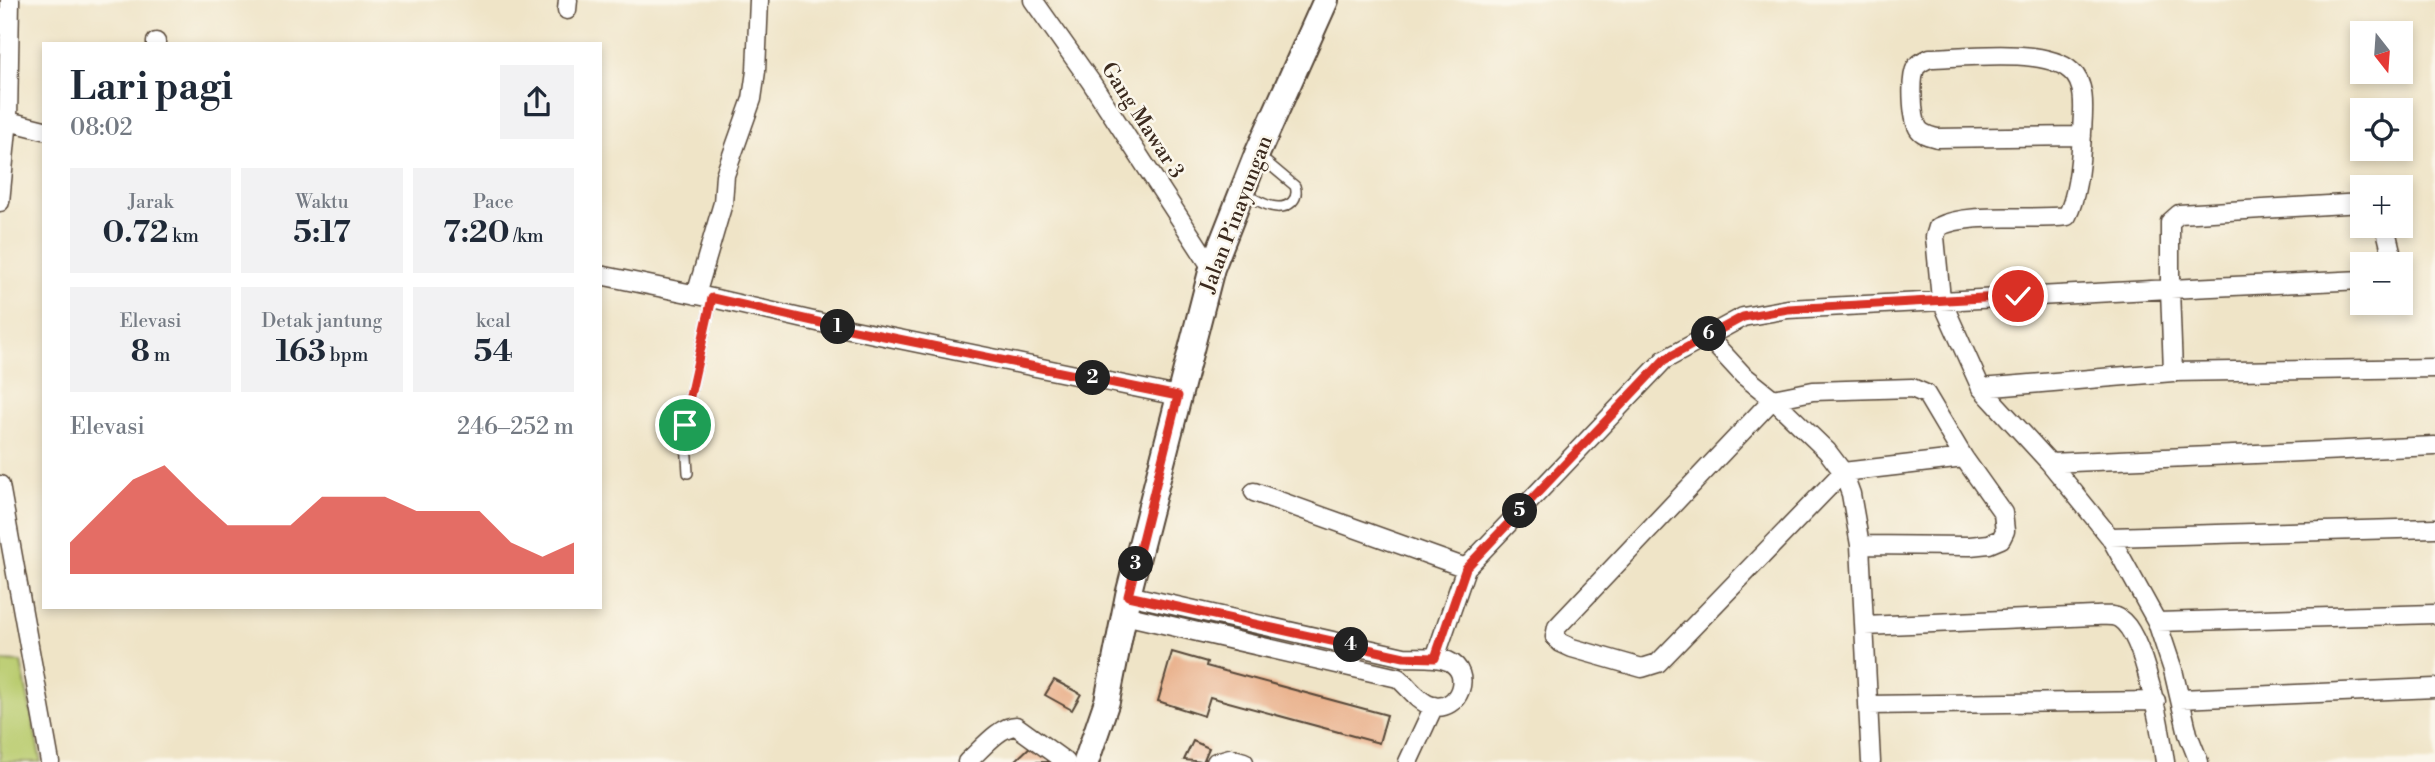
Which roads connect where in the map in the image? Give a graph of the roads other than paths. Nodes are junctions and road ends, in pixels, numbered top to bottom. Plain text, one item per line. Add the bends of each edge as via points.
1 (10, 0) edge
2 (759, 0) edge
3 (1033, 0) edge
4 (1326, 0) edge
5 (4, 119) edge
6 (42, 129) edge
7 (2082, 136) junction
8 (1257, 155) junction
9 (1242, 192) junction
10 (0, 202) edge
11 (2350, 204) edge
12 (1212, 268) junction
13 (602, 275) edge
14 (2350, 281) edge
15 (2170, 289) junction
16 (704, 296) junction
17 (1941, 299) junction
18 (1707, 336) junction
19 (2435, 368) edge
20 (2173, 372) junction
21 (1981, 388) junction
22 (1178, 396) junction
23 (1773, 400) junction
24 (2435, 446) edge
25 (1965, 458) junction
26 (2050, 463) junction
27 (1843, 472) junction
28 (688, 473) dead end
29 (0, 485) edge
30 (1254, 492) dead end
31 (2435, 528) edge
32 (2110, 537) junction
33 (1860, 545) junction
34 (1466, 568) junction
35 (1126, 605) junction
36 (2435, 614) edge
37 (2157, 622) junction
38 (1865, 626) junction
39 (1391, 654) junction
40 (1435, 658) junction
41 (1386, 675) junction
42 (2435, 688) edge
43 (2180, 699) junction
44 (2156, 701) junction
45 (1868, 705) junction
46 (1434, 706) junction
47 (50, 762) edge
48 (967, 762) edge
49 (1066, 762) edge
50 (1086, 762) edge
51 (1216, 762) edge
52 (1244, 762) edge
53 (1408, 762) edge
54 (1871, 762) edge
55 (2165, 762) edge
56 (2199, 762) edge

1 - 5 street
2 - 16 street via 752,99 725,175
3 - 12 street, Gang Mawar 3
4 - 8 main road, Jalan Pinayungan
5 - 6 street
5 - 10 street
7 - 7 street via 2079,83 2072,71 2051,59 1930,58 1915,69 1915,117 1923,134 1937,138
7 - 17 street via 2073,204 2067,216 1970,219 1938,227 1934,237
8 - 9 main road, Jalan Pinayungan
8 - 9 lane via 1295,186 1294,200 1269,206
9 - 12 main road, Jalan Pinayungan
11 - 15 street via 2179,214 2170,222
12 - 22 main road, Jalan Pinayungan
13 - 16 street
14 - 15 street
15 - 17 street
15 - 20 street
16 - 22 street
16 - 28 lane via 685,425
17 - 18 street via 1788,309 1743,317
17 - 21 street
18 - 23 street
18 - 34 street via 1664,360
19 - 20 street
20 - 21 street
21 - 26 street
22 - 35 main road, Jalan Pinayungan
23 - 25 street via 1813,391 1912,388 1926,394
23 - 27 street
23 - 27 street via 1557,627 1555,636 1561,643 1642,668 1658,663
24 - 26 street
25 - 27 street
25 - 33 street via 2003,513 2001,539 1970,546
26 - 32 street
27 - 33 street via 1852,494
29 - 47 street
30 - 34 street
31 - 32 street
32 - 37 street
33 - 38 street
34 - 40 street
35 - 39 street
35 - 41 street
35 - 50 main road, Jalan Pinayungan via 1107,701
36 - 37 street
37 - 43 street
38 - 44 street via 2118,617 2131,628
38 - 45 street
39 - 40 street
39 - 41 street
40 - 46 street via 1448,661 1462,678 1455,700
41 - 46 street via 1398,678 1423,702
42 - 43 street
43 - 56 street
44 - 45 street
44 - 55 street
45 - 54 street
46 - 53 street
48 - 49 street via 999,734 1016,726
51 - 52 street via 1230,758

